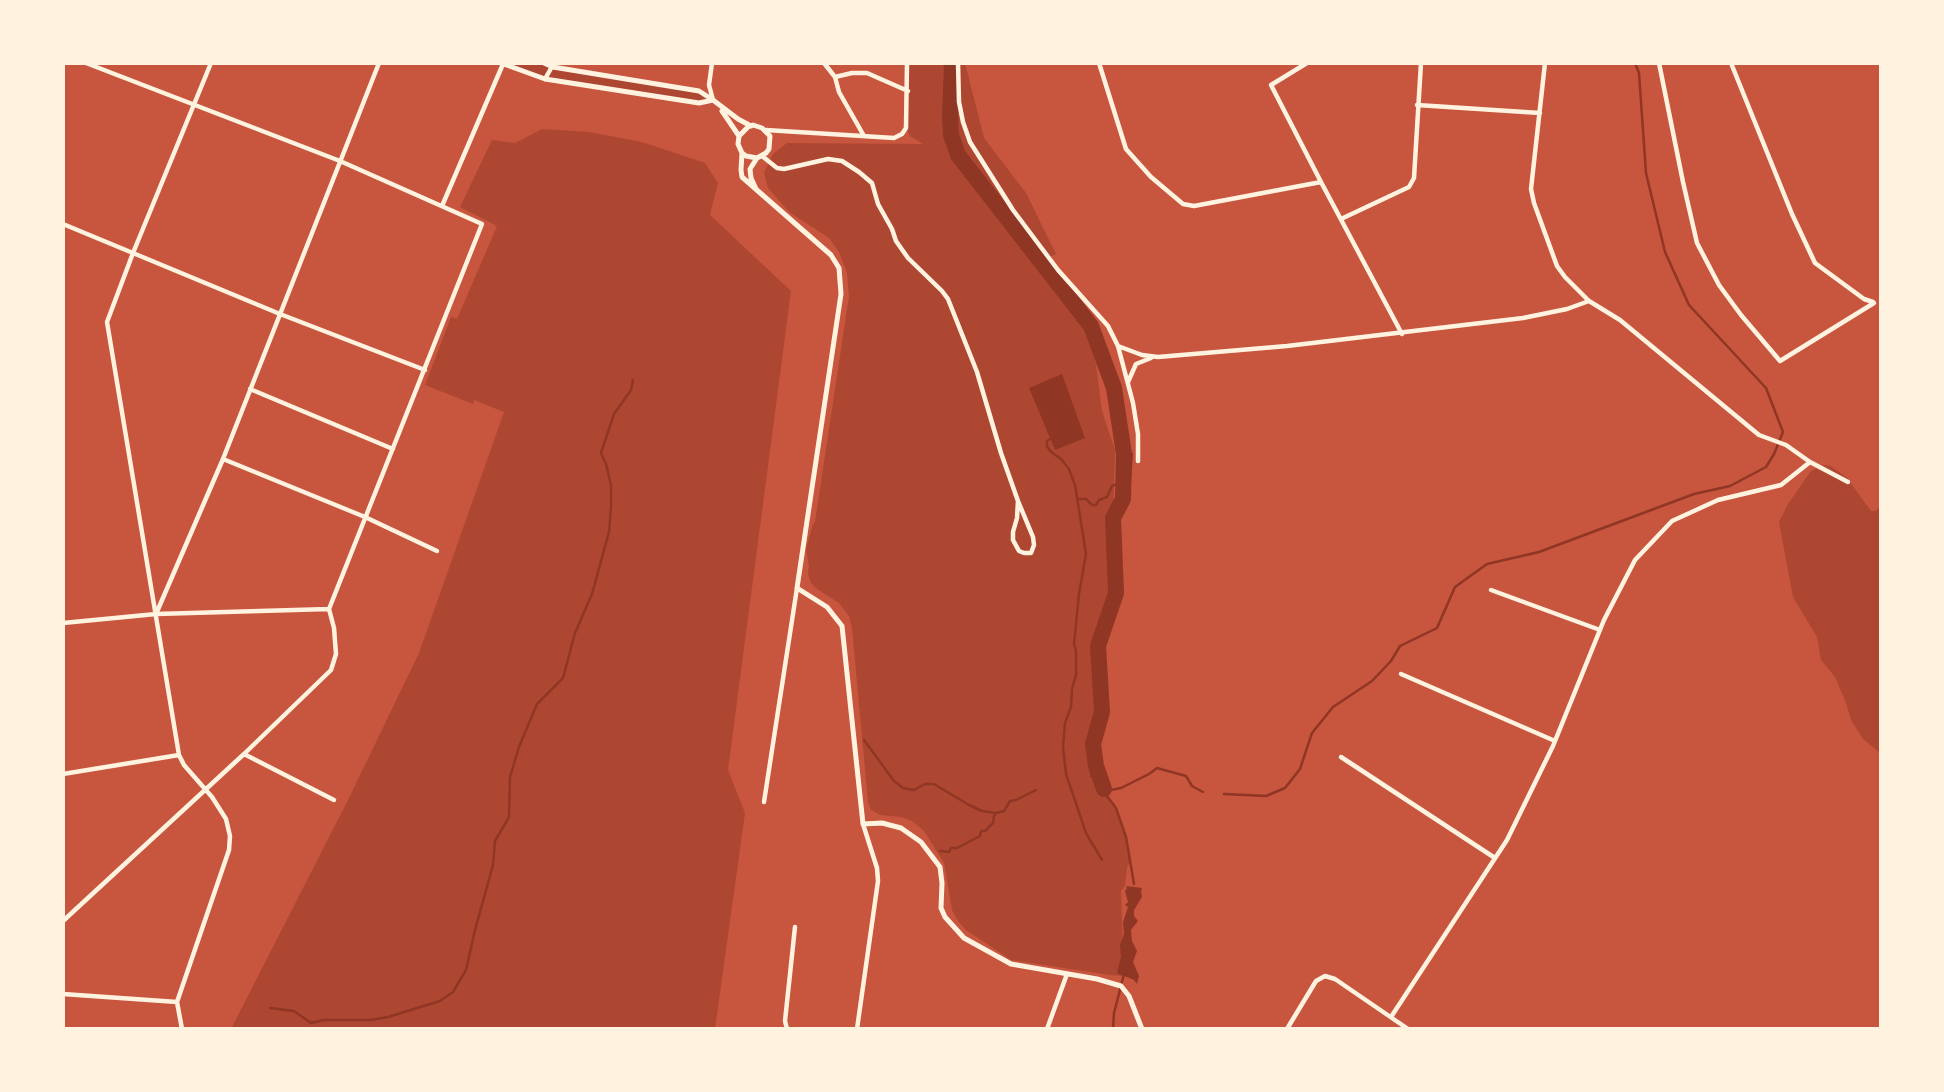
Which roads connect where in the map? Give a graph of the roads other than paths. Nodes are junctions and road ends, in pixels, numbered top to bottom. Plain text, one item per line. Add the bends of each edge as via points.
1 (86, 63) edge
2 (211, 63) edge
3 (379, 63) edge
4 (502, 63) edge
5 (544, 63) edge
6 (712, 63) edge
7 (824, 63) edge
8 (907, 63) edge
9 (958, 63) edge
10 (1099, 63) edge
11 (1307, 63) edge
12 (1421, 63) edge
13 (1545, 63) edge
14 (1659, 63) edge
15 (1731, 63) edge
16 (553, 65) edge
17 (835, 77) junction
18 (545, 79) junction
19 (908, 92) junction
20 (713, 100) junction
21 (195, 105) junction
22 (1417, 105) junction
23 (1540, 113) junction
24 (751, 126) junction
25 (766, 130) junction
26 (739, 136) junction
27 (864, 136) junction
28 (742, 153) junction
29 (759, 157) junction
30 (340, 161) junction
31 (1321, 182) junction
32 (758, 191) junction
33 (442, 206) junction
34 (1341, 219) junction
35 (63, 224) edge
36 (133, 253) junction
37 (1588, 301) junction
38 (280, 314) junction
39 (1402, 334) junction
40 (1118, 346) junction
41 (1154, 357) junction
42 (425, 370) junction
43 (1128, 383) junction
44 (250, 389) junction
45 (393, 449) junction
46 (223, 459) junction
47 (1138, 461) dead end
48 (1810, 461) junction
49 (1848, 482) dead end
50 (1018, 501) junction
51 (365, 517) junction
52 (437, 551) dead end
53 (797, 588) junction
54 (1491, 590) dead end
55 (329, 608) junction
56 (156, 614) junction
57 (63, 622) edge
58 (1600, 631) junction
59 (1401, 674) dead end
60 (1555, 741) junction
61 (244, 754) junction
62 (179, 755) junction
63 (1341, 757) dead end
64 (63, 774) edge
65 (204, 790) junction
66 (334, 800) dead end
67 (764, 802) dead end
68 (863, 824) junction
69 (1495, 858) junction
70 (63, 921) edge
71 (796, 927) dead end
72 (1068, 974) junction
73 (63, 993) edge
74 (177, 1002) junction
75 (1391, 1017) junction
76 (181, 1029) edge
77 (787, 1029) edge
78 (857, 1029) edge
79 (1047, 1029) edge
80 (1142, 1029) edge
81 (1287, 1029) edge
82 (1408, 1029) edge

1 - 21 street
2 - 21 street
3 - 30 street
4 - 18 street
4 - 33 street
5 - 16 street
6 - 20 street via 709,85
7 - 17 street
8 - 19 street
9 - 40 street via 959,102 970,142 1013,210 1108,326
10 - 31 street via 1126,149 1178,201 1194,206
11 - 31 street via 1271,85
12 - 22 street
13 - 23 street
14 - 15 street via 1697,243 1719,285 1780,361 1874,303 1815,263
16 - 18 street
16 - 20 street via 699,91
17 - 19 street via 867,73
17 - 27 street
18 - 20 street via 699,103
19 - 27 street via 902,134 894,138
20 - 24 street
20 - 26 street
21 - 30 street
21 - 36 street
22 - 23 street
22 - 34 street via 1414,178 1409,187
23 - 37 street via 1531,190 1534,203 1558,266
24 - 25 street
24 - 26 street
25 - 27 street
25 - 29 street via 771,144
26 - 28 street
28 - 29 street
28 - 32 street via 742,177
29 - 32 street via 750,169
29 - 50 street via 784,169 828,159 842,161 872,183 896,241 948,299
30 - 33 street
30 - 38 street
31 - 34 street
32 - 53 street via 831,255 841,282
33 - 42 street via 482,224
34 - 39 street
35 - 36 street
36 - 38 street
36 - 56 street via 107,331
37 - 39 street via 1523,318
37 - 48 street via 1620,320 1759,435
38 - 42 street
38 - 44 street
39 - 41 street
40 - 41 street
40 - 43 street
41 - 43 street via 1136,364
42 - 45 street
43 - 47 street
44 - 45 street
44 - 46 street
45 - 51 street
46 - 51 street
46 - 56 street
48 - 49 street
48 - 58 street via 1781,485 1718,499 1672,521 1635,560
50 - 50 street via 1013,540 1019,551 1031,553 1033,537
51 - 52 street
51 - 55 street
53 - 67 street
53 - 68 street via 827,607 842,626
54 - 58 street
55 - 56 street
55 - 61 street via 337,654 331,670
56 - 57 street
56 - 62 street
58 - 60 street
59 - 60 street
60 - 69 street
61 - 65 street
61 - 66 street
62 - 64 street
62 - 65 street
63 - 69 street
65 - 70 street
65 - 74 street via 226,819 229,850
68 - 72 street via 901,828 921,842 940,867 945,917 964,938 1011,964
68 - 78 street via 878,881
69 - 75 street
71 - 77 street
72 - 79 street
72 - 80 street via 1121,986
73 - 74 street
74 - 76 street
75 - 81 street via 1325,976 1316,981
75 - 82 street

